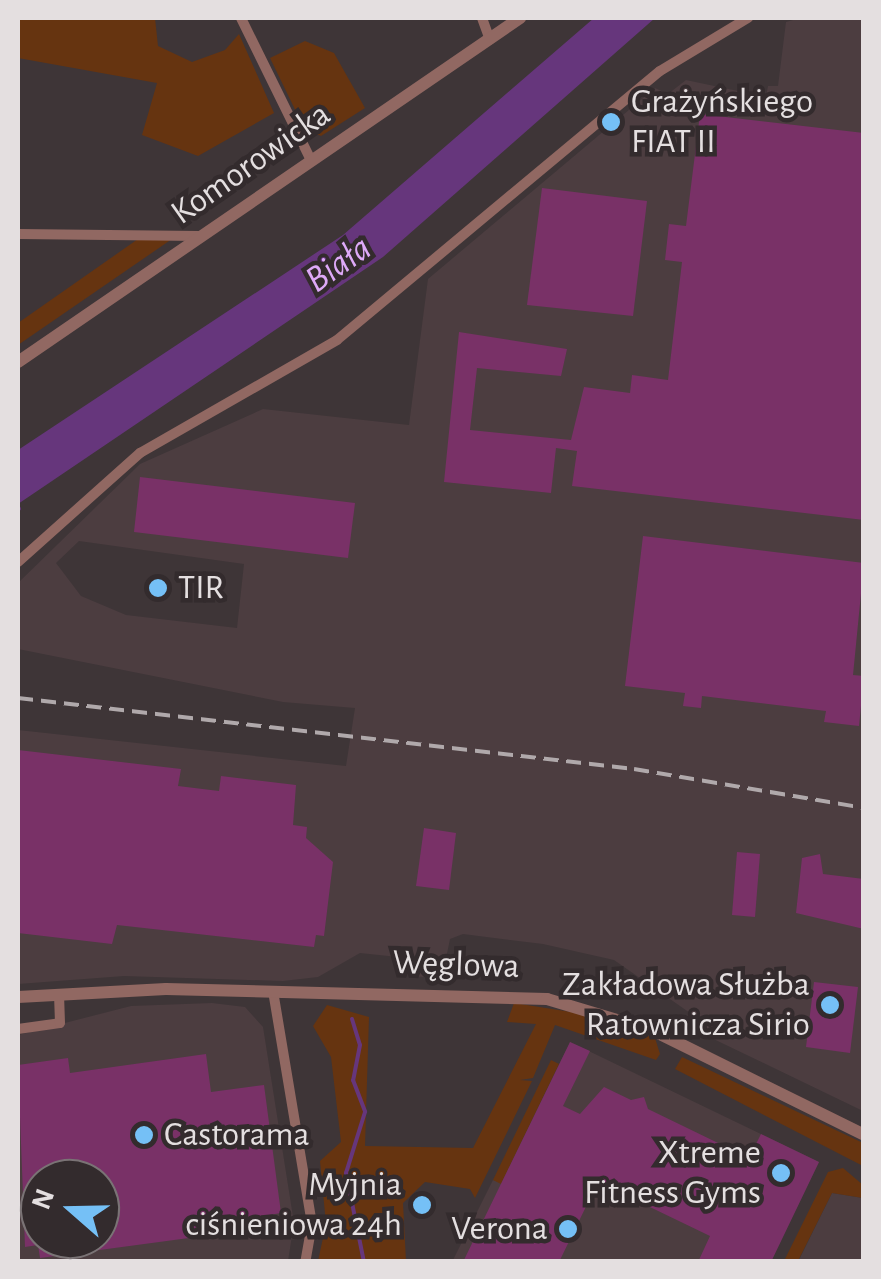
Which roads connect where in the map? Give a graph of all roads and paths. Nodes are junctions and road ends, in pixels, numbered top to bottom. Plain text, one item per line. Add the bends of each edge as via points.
1 (241, 18) edge
2 (482, 18) edge
3 (520, 18) edge
4 (748, 18) edge
5 (490, 40) junction
6 (310, 158) junction
7 (18, 234) edge
8 (199, 236) junction
9 (18, 362) edge
10 (18, 562) edge
11 (274, 991) junction
12 (58, 994) junction
13 (18, 997) edge
14 (18, 1029) edge
15 (864, 1136) edge
16 (305, 1262) edge

1 - 6 street
2 - 5 street
3 - 5 street, Komorowicka
4 - 10 street via 660,71 337,340 140,453
5 - 6 street, Komorowicka
6 - 8 street, Komorowicka
7 - 8 street
8 - 9 street, Komorowicka
11 - 12 street, Węglowa
11 - 15 street, Węglowa via 483,994 579,1006 665,1036
11 - 16 street via 312,1224
12 - 13 street, Węglowa
12 - 14 street via 60,1022

